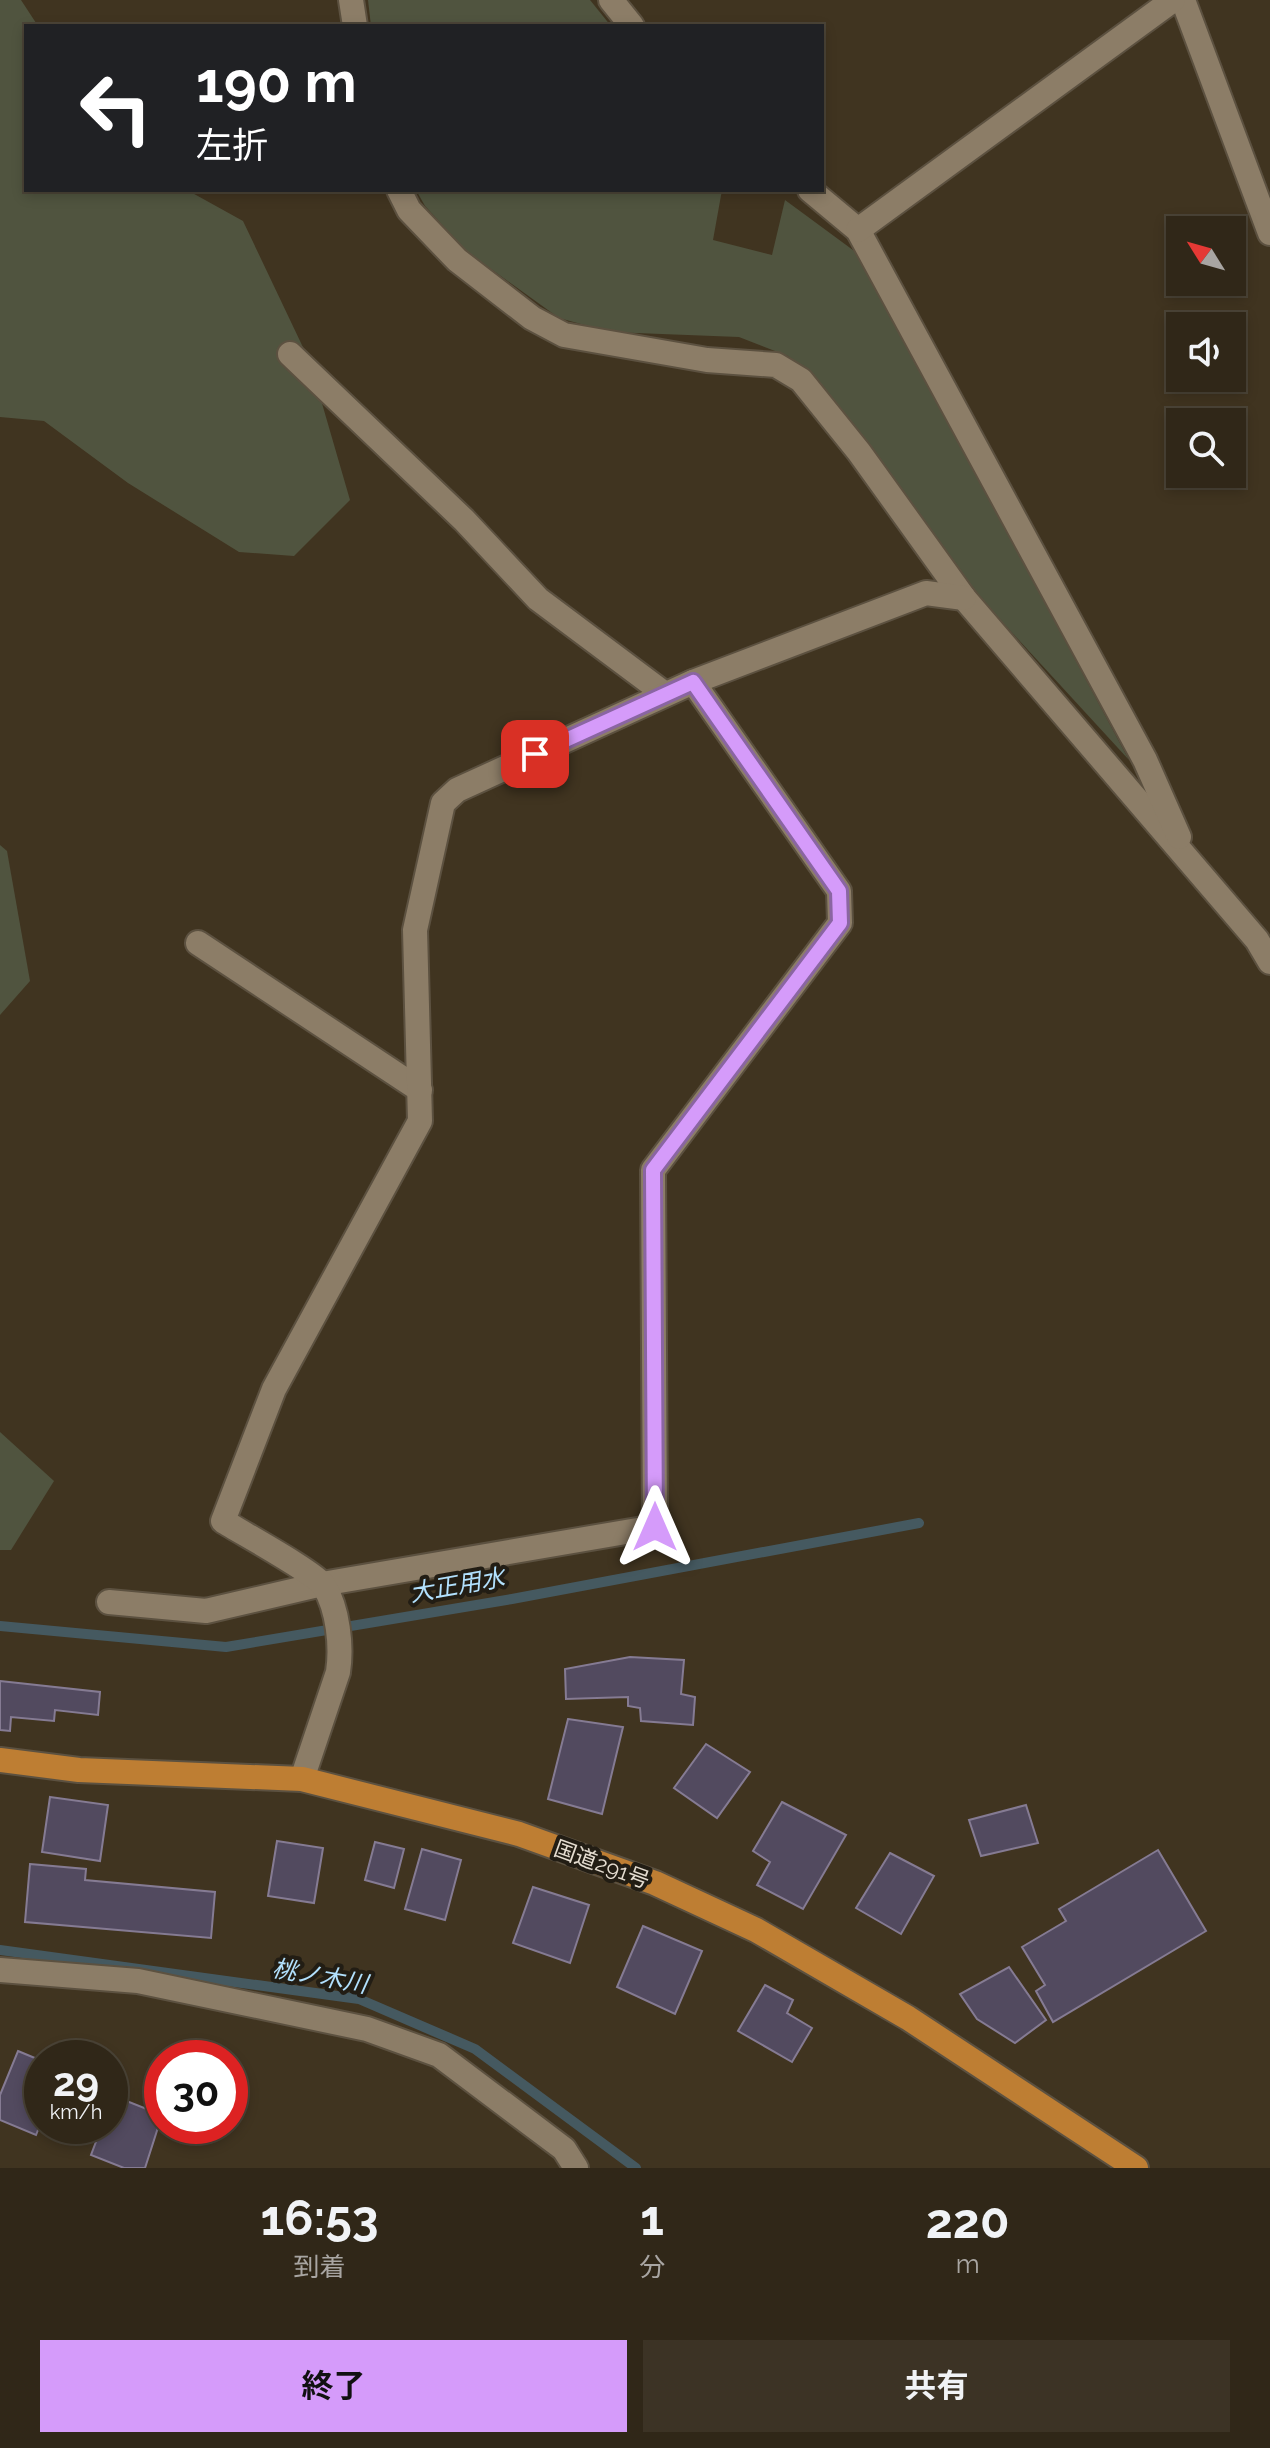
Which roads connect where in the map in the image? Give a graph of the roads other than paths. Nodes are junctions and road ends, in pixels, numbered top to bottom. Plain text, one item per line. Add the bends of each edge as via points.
1 (351, 0) edge
2 (611, 0) edge
3 (1173, 0) edge
4 (1183, 0) edge
5 (355, 24) edge
6 (630, 24) edge
7 (400, 192) edge
8 (812, 192) edge
9 (858, 230) junction
10 (1270, 233) edge
11 (290, 354) dead end
12 (964, 598) junction
13 (693, 682) junction
14 (665, 694) junction
15 (1190, 863) junction
16 (198, 943) dead end
17 (1270, 962) edge
18 (420, 1090) junction
19 (322, 1584) junction
20 (109, 1602) dead end
21 (0, 1760) edge
22 (302, 1779) junction
23 (0, 1970) edge
24 (576, 2168) edge
25 (1136, 2168) edge

1 - 5 street
2 - 6 street
3 - 9 street
4 - 10 street
7 - 12 street via 409,210 457,260 532,318 564,335 707,360 776,365 801,380
8 - 9 street
9 - 15 street via 1145,760
11 - 14 street via 464,520 538,599
12 - 13 street via 926,593
12 - 15 street
13 - 14 street
13 - 19 street via 839,891 840,923 653,1170 655,1527
14 - 18 street via 457,790 443,803 415,930
15 - 17 street
16 - 18 street
18 - 19 street via 420,1121 274,1389 223,1521
19 - 20 street via 206,1611
19 - 22 street via 333,1608 341,1655
21 - 22 highway, 国道291号 via 79,1770
22 - 25 highway, 国道291号 via 519,1834 655,1883 756,1930 908,2018
23 - 24 street via 138,1981 367,2029 439,2055 564,2149

